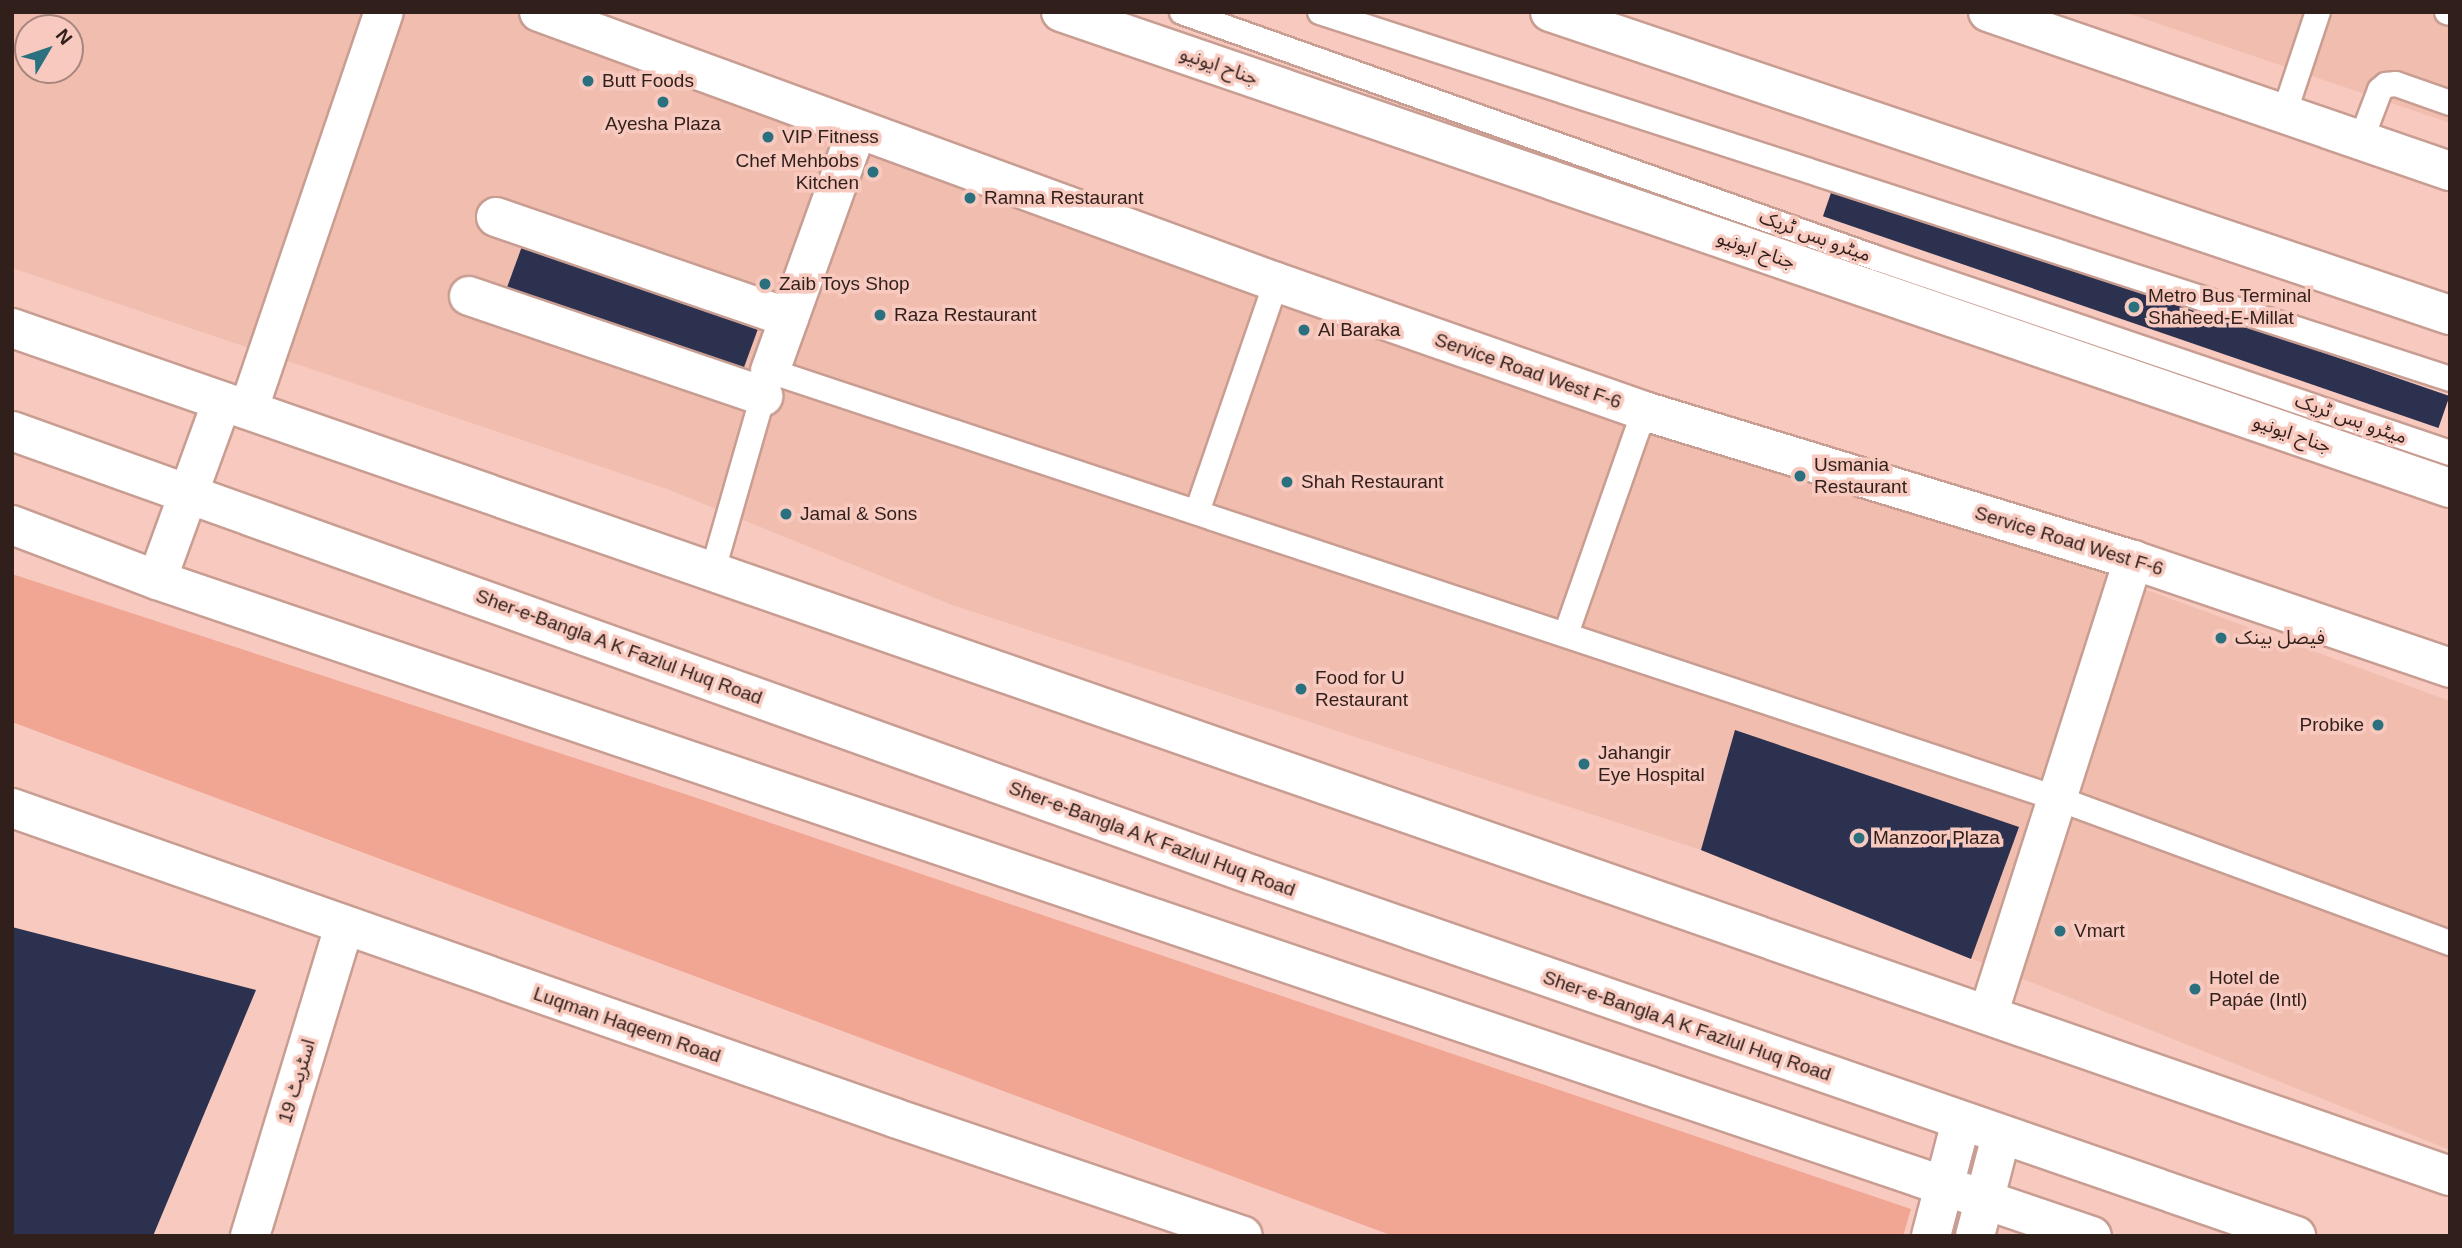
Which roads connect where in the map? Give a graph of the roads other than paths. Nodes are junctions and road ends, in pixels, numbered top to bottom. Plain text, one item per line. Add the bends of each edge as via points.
1 (384, 12) edge
2 (539, 12) edge
3 (1062, 12) edge
4 (1182, 12) edge
5 (1320, 12) edge
6 (1550, 12) edge
7 (1988, 12) edge
8 (2318, 12) edge
9 (2450, 103) edge
10 (2284, 114) junction
11 (857, 130) junction
12 (2361, 140) junction
13 (2450, 171) edge
14 (496, 217) dead end
15 (1276, 282) junction
16 (469, 296) dead end
17 (2450, 316) edge
18 (789, 318) junction
19 (12, 328) edge
20 (2450, 379) edge
21 (766, 384) junction
22 (236, 404) junction
23 (1644, 411) junction
24 (12, 431) edge
25 (2450, 453) edge
26 (2450, 488) edge
27 (188, 491) junction
28 (1197, 512) junction
29 (12, 525) edge
30 (2133, 560) junction
31 (713, 570) junction
32 (157, 580) junction
33 (1566, 635) junction
34 (2450, 668) edge
35 (2056, 798) junction
36 (12, 808) edge
37 (344, 926) junction
38 (2450, 943) edge
39 (1988, 1015) junction
40 (1961, 1122) junction
41 (2001, 1136) junction
42 (2450, 1176) edge
43 (1947, 1184) junction
44 (1986, 1198) junction
45 (250, 1236) edge
46 (1243, 1236) edge
47 (1931, 1236) edge
48 (1975, 1236) edge
49 (2092, 1236) edge
50 (2296, 1236) edge

1 - 22 street
2 - 11 street, Service Road West F-6
3 - 26 street, جناح ایونیو
4 - 25 lane, میٹرو بس ٹریک via 1877,258
5 - 20 lane
6 - 17 street
7 - 10 street
8 - 10 lane
9 - 12 lane via 2396,84 2386,85
10 - 12 street
11 - 15 street, Service Road West F-6
11 - 18 street
12 - 13 street
14 - 18 street
15 - 23 street, Service Road West F-6
15 - 28 lane
16 - 21 street
18 - 21 street
19 - 22 street
21 - 28 lane
21 - 31 lane
22 - 27 street
22 - 31 street
23 - 30 street, Service Road West F-6
23 - 33 lane
24 - 27 street, Sher-e-Bangla A K Fazlul Huq Road
27 - 32 street
27 - 40 street, Sher-e-Bangla A K Fazlul Huq Road via 1253,876
28 - 33 lane
29 - 32 street
30 - 34 street, Service Road West F-6
30 - 35 street
31 - 39 street
32 - 43 street
33 - 35 lane
35 - 38 lane
35 - 39 street
36 - 37 street, Luqman Haqeem Road
37 - 45 street, اسٹریٹ 19
37 - 46 street, Luqman Haqeem Road
39 - 42 street
40 - 41 street, Sher-e-Bangla A K Fazlul Huq Road
40 - 43 street
41 - 44 street
41 - 50 street, Sher-e-Bangla A K Fazlul Huq Road
43 - 44 street
43 - 47 street
44 - 48 street
44 - 49 street

